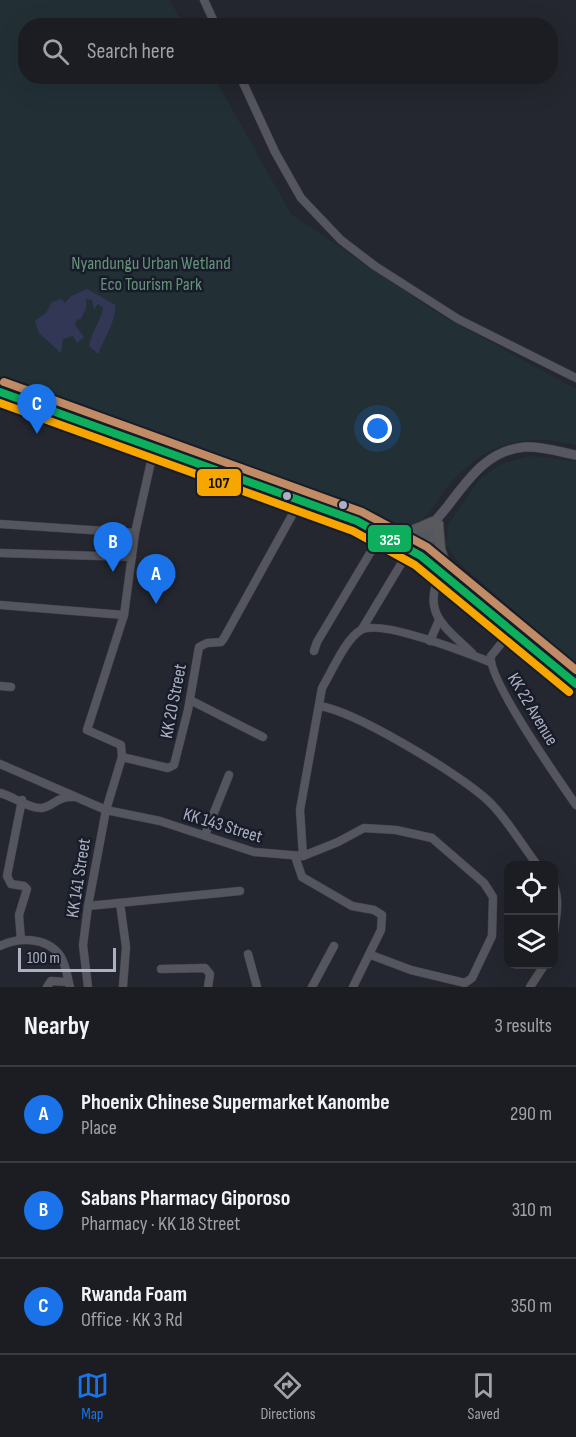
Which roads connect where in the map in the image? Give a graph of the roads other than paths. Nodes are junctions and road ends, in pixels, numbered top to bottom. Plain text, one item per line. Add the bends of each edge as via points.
1 (204, 0) edge
2 (212, 18) edge
3 (244, 84) edge
4 (576, 378) edge
5 (0, 392) edge
6 (154, 448) junction
7 (576, 455) edge
8 (301, 499) junction
9 (0, 524) edge
10 (435, 524) junction
11 (135, 533) junction
12 (384, 534) junction
13 (410, 549) junction
14 (0, 553) edge
15 (421, 556) junction
16 (132, 557) junction
17 (445, 575) junction
18 (0, 605) edge
19 (124, 615) junction
20 (439, 620) junction
21 (362, 629) junction
22 (513, 629) junction
23 (430, 641) junction
24 (314, 651) dead end
25 (475, 656) junction
26 (490, 662) junction
27 (576, 684) edge
28 (0, 686) edge
29 (11, 687) dead end
30 (190, 700) junction
31 (319, 706) junction
32 (263, 737) dead end
33 (122, 757) junction
34 (0, 764) edge
35 (229, 775) dead end
36 (0, 793) edge
37 (81, 798) junction
38 (22, 800) junction
39 (576, 805) edge
40 (105, 810) junction
41 (205, 836) junction
42 (299, 856) junction
43 (534, 861) edge
44 (240, 891) dead end
45 (120, 903) junction
46 (88, 906) junction
47 (21, 940) junction
48 (0, 946) edge
49 (334, 946) dead end
50 (248, 954) dead end
51 (371, 955) junction
52 (160, 969) dead end
53 (542, 969) edge
54 (69, 984) edge
55 (123, 986) edge
56 (46, 987) edge
57 (88, 987) edge
58 (208, 987) edge
59 (257, 987) edge
60 (312, 987) edge
61 (353, 987) edge
62 (530, 987) edge

1 - 2 street
3 - 4 street via 301,198 341,240 458,318
5 - 6 highway
6 - 8 highway
6 - 11 street
7 - 10 main road via 527,447 505,451 486,461 467,479
8 - 12 highway
8 - 30 street, KK 20 Street via 224,638 199,647
9 - 11 street
10 - 12 highway via 407,533
10 - 13 main road
10 - 15 main road
10 - 17 highway
11 - 16 street
12 - 13 highway
12 - 24 street
13 - 15 highway
13 - 21 street
14 - 16 street
15 - 17 highway
16 - 19 street
17 - 20 street via 432,594
17 - 22 highway
18 - 19 street
19 - 33 street via 87,730 121,744
20 - 23 street
20 - 25 street
21 - 23 street via 398,632
21 - 31 street via 347,645 322,688
22 - 26 street, KK 22 Avenue via 496,647
22 - 27 highway
23 - 25 street
25 - 26 street
26 - 39 street, KK 22 Avenue via 527,730
28 - 29 street
30 - 32 street
30 - 33 street, KK 20 Street via 174,765 168,768
31 - 42 street via 300,810
31 - 43 street via 334,708 361,721 486,798
33 - 40 street
34 - 37 street, KK 143 Street
35 - 41 street
36 - 38 street
37 - 38 street via 56,799 42,808
37 - 40 street, KK 143 Street
38 - 47 street via 7,876 11,884 27,889 20,915
40 - 41 street, KK 143 Street via 160,821
40 - 46 street, KK 141 Street
41 - 42 street, KK 143 Street via 247,851
42 - 51 street via 298,871 302,877 352,906 382,915 383,923
42 - 51 street via 355,832 376,828 415,832 432,838 484,884 493,897 492,936 472,978 465,983
44 - 45 street
45 - 46 street
45 - 55 street via 126,946
46 - 57 street, KK 141 Street via 83,945
47 - 48 street
47 - 54 street via 38,941 60,955
49 - 60 street
50 - 59 street
51 - 61 street
52 - 58 street via 205,968 210,974
53 - 62 street
54 - 56 street via 51,981

